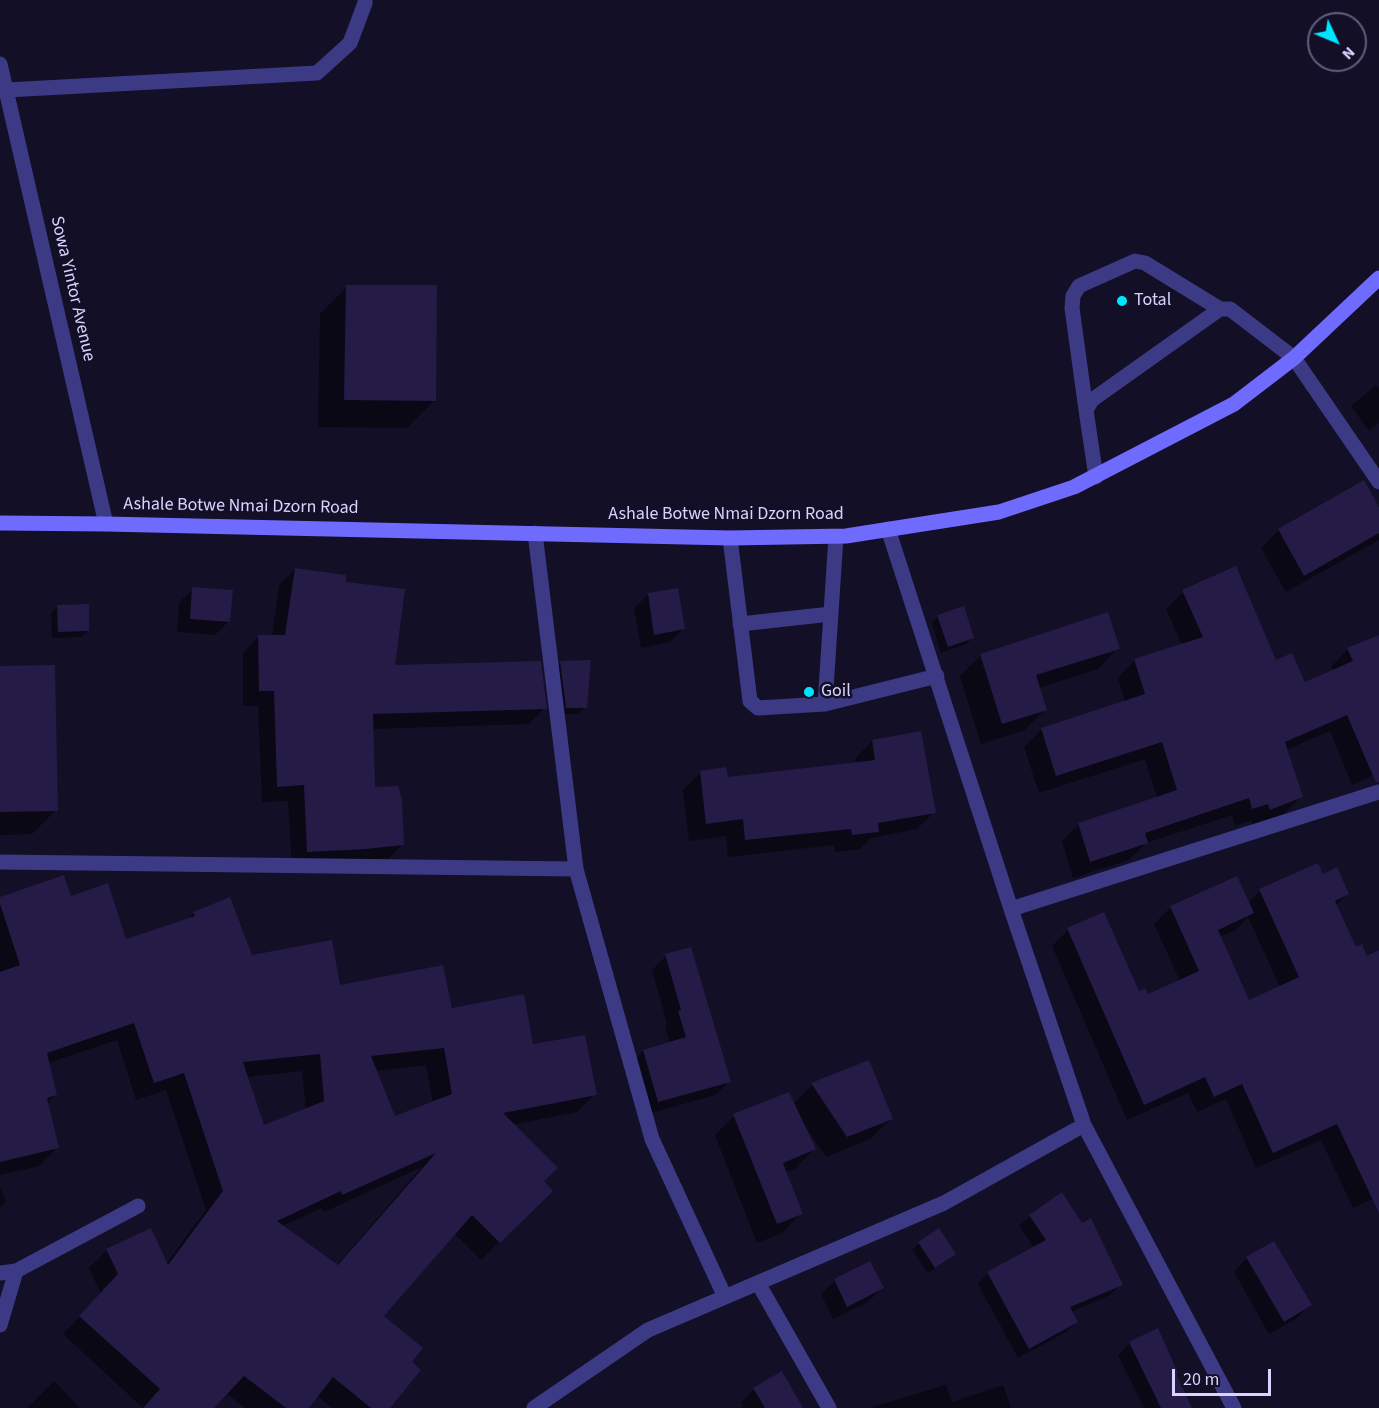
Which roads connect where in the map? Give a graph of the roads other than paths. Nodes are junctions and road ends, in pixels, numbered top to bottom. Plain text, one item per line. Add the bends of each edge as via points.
1 (365, 0) edge
2 (0, 64) edge
3 (7, 90) junction
4 (1379, 278) edge
5 (1220, 309) junction
6 (1294, 358) junction
7 (1086, 410) junction
8 (1096, 477) junction
9 (1379, 482) edge
10 (0, 523) edge
11 (106, 524) junction
12 (888, 529) junction
13 (535, 533) junction
14 (836, 537) junction
15 (730, 538) junction
16 (831, 614) junction
17 (740, 624) junction
18 (937, 676) junction
19 (825, 704) junction
20 (1379, 792) edge
21 (0, 862) edge
22 (576, 869) junction
23 (1011, 909) junction
24 (1084, 1125) junction
25 (138, 1206) dead end
26 (16, 1271) junction
27 (0, 1273) edge
28 (758, 1283) junction
29 (725, 1297) junction
30 (0, 1325) edge
31 (534, 1408) edge
32 (829, 1408) edge
33 (1234, 1408) edge

1 - 3 street via 350,43 317,73
2 - 3 street, Sowa Yintor Avenue
3 - 11 street, Sowa Yintor Avenue
4 - 6 main road, Ashale Botwe Nmai Dzorn Road
5 - 6 street via 1230,309
5 - 7 street via 1092,400
5 - 7 street via 1145,263 1135,261 1079,286 1072,308
6 - 8 main road, Ashale Botwe Nmai Dzorn Road via 1234,404
6 - 9 street
7 - 8 street
8 - 12 main road, Ashale Botwe Nmai Dzorn Road via 999,512
10 - 11 main road, Ashale Botwe Nmai Dzorn Road
11 - 13 main road, Ashale Botwe Nmai Dzorn Road
12 - 14 main road, Ashale Botwe Nmai Dzorn Road
12 - 18 street
13 - 15 main road, Ashale Botwe Nmai Dzorn Road
13 - 22 street
14 - 15 main road, Ashale Botwe Nmai Dzorn Road
14 - 16 street
15 - 17 street
16 - 17 street
16 - 19 street
17 - 19 street via 750,701 758,708
18 - 19 street
18 - 23 street
20 - 23 street
21 - 22 street
22 - 29 street via 652,1139
23 - 24 street
24 - 28 street via 944,1203
24 - 33 street
25 - 26 street
26 - 27 street
26 - 30 street
28 - 29 street
28 - 32 street
29 - 31 street via 648,1330

